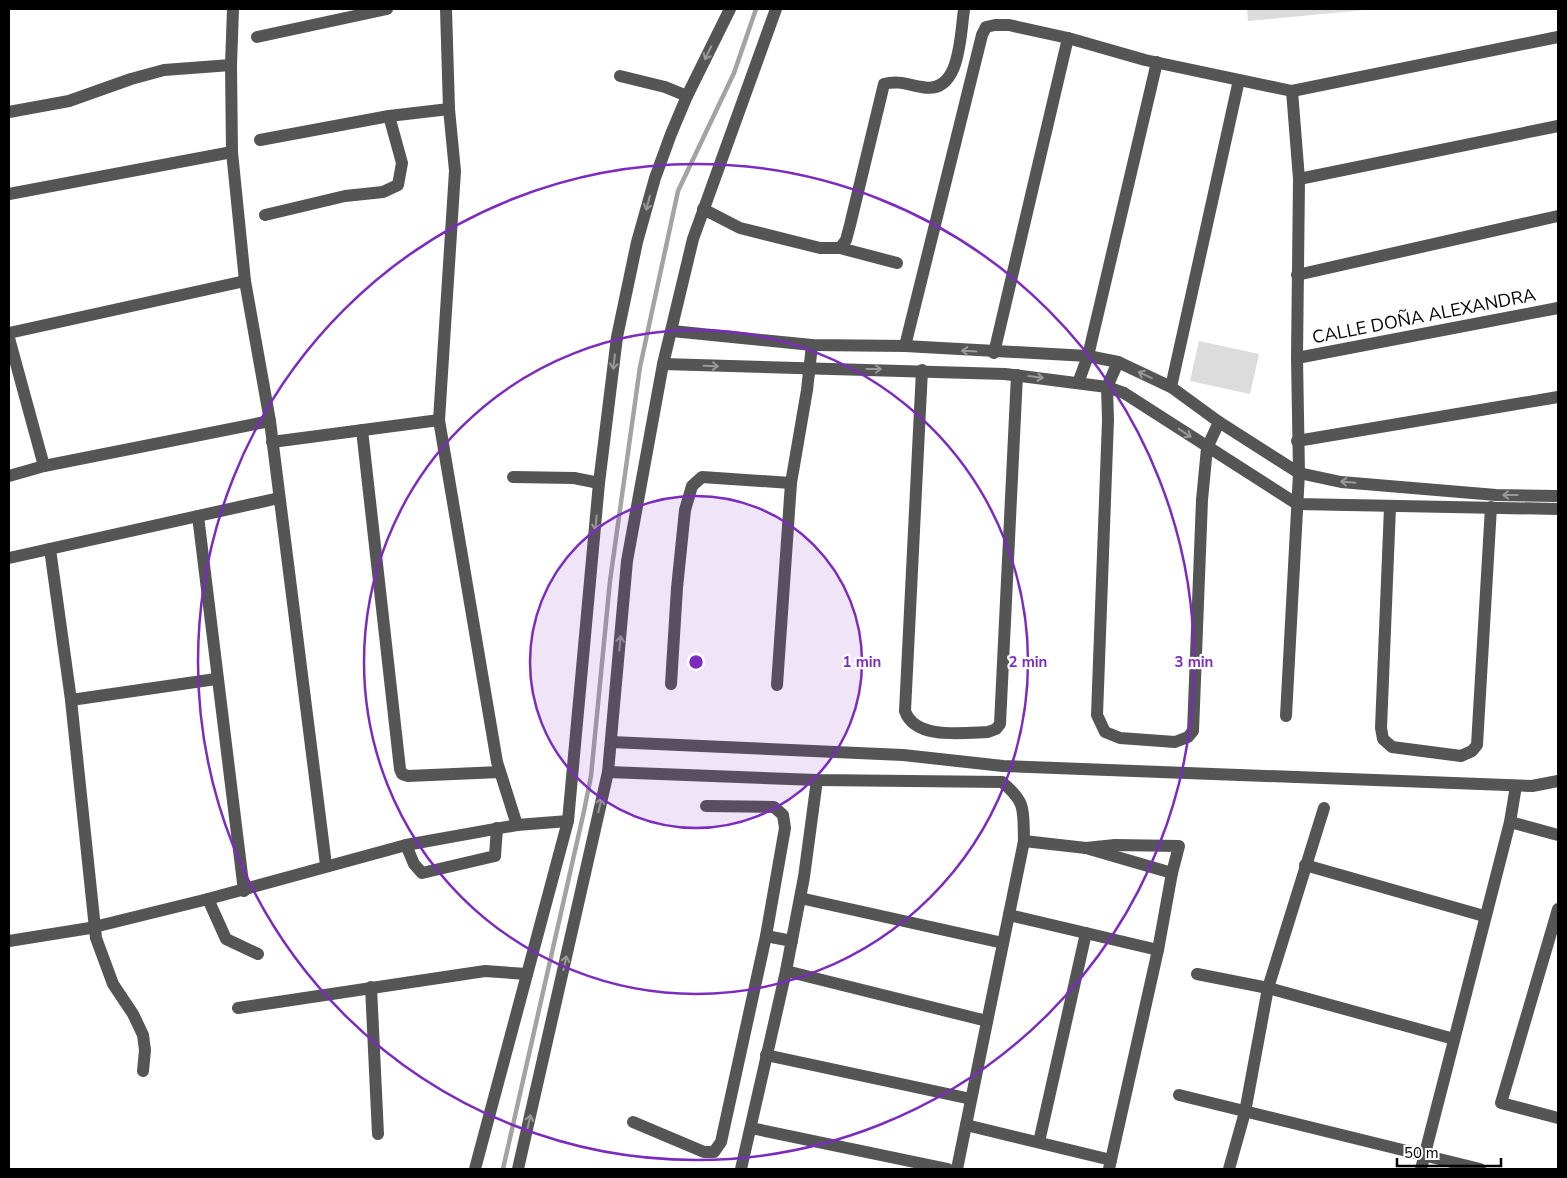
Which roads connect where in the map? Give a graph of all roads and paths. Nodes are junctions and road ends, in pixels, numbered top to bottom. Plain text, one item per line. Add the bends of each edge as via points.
1 (234, 9) edge
2 (387, 9) edge
3 (446, 9) edge
4 (730, 9) edge
5 (776, 9) edge
6 (964, 10) edge
7 (257, 37) dead end
8 (1558, 37) edge
9 (1068, 38) junction
10 (1157, 62) junction
11 (230, 65) junction
12 (620, 76) dead end
13 (1239, 80) junction
14 (1292, 91) junction
15 (687, 96) junction
16 (449, 109) junction
17 (9, 112) edge
18 (389, 116) junction
19 (1558, 126) edge
20 (260, 140) dead end
21 (232, 152) junction
22 (1299, 180) junction
23 (9, 194) edge
24 (703, 209) junction
25 (265, 215) dead end
26 (1558, 216) edge
27 (840, 248) junction
28 (897, 263) dead end
29 (1298, 275) junction
30 (245, 281) junction
31 (1558, 308) edge
32 (672, 331) junction
33 (9, 333) edge
34 (9, 338) edge
35 (812, 345) junction
36 (905, 346) junction
37 (1000, 353) junction
38 (1088, 356) junction
39 (1296, 358) junction
40 (1118, 362) junction
41 (663, 364) junction
42 (810, 369) junction
43 (922, 370) junction
44 (1011, 374) junction
45 (1078, 383) junction
46 (1107, 387) junction
47 (1171, 387) junction
48 (1558, 397) edge
49 (439, 420) junction
50 (270, 421) junction
51 (1219, 422) junction
52 (362, 430) junction
53 (1297, 441) junction
54 (272, 442) junction
55 (1207, 448) junction
56 (44, 466) junction
57 (1299, 473) junction
58 (9, 476) edge
59 (513, 477) dead end
60 (599, 483) junction
61 (791, 483) junction
62 (1558, 496) edge
63 (279, 498) junction
64 (1297, 504) junction
65 (1390, 507) junction
66 (1491, 507) junction
67 (1558, 510) edge
68 (198, 516) junction
69 (50, 549) junction
70 (9, 558) edge
71 (216, 678) junction
72 (671, 684) dead end
73 (777, 685) dead end
74 (71, 700) junction
75 (1286, 716) dead end
76 (610, 742) junction
77 (500, 772) junction
78 (608, 772) junction
79 (817, 780) junction
80 (1558, 781) edge
81 (1516, 786) junction
82 (706, 806) dead end
83 (1324, 808) dead end
84 (568, 822) junction
85 (1510, 822) junction
86 (517, 825) junction
87 (497, 828) junction
88 (1558, 835) edge
89 (1024, 841) junction
90 (406, 845) junction
91 (1086, 848) junction
92 (326, 865) junction
93 (1305, 865) junction
94 (1172, 873) junction
95 (244, 891) junction
96 (800, 898) junction
97 (208, 899) junction
98 (1558, 909) edge
99 (1008, 915) junction
100 (1484, 916) junction
101 (96, 925) junction
102 (1086, 933) junction
103 (766, 936) junction
104 (9, 940) edge
105 (792, 941) junction
106 (1003, 944) junction
107 (1158, 950) junction
108 (258, 954) dead end
109 (786, 971) junction
110 (527, 974) junction
111 (1197, 974) dead end
112 (371, 987) junction
113 (1268, 988) junction
114 (238, 1008) dead end
115 (987, 1021) junction
116 (1454, 1039) junction
117 (766, 1055) junction
118 (143, 1071) dead end
119 (1179, 1095) dead end
120 (971, 1099) junction
121 (1244, 1112) junction
122 (1558, 1118) edge
123 (633, 1122) dead end
124 (966, 1125) junction
125 (751, 1128) junction
126 (378, 1134) dead end
127 (1040, 1142) junction
128 (1425, 1155) junction
129 (1110, 1164) edge
130 (475, 1169) edge
131 (518, 1169) edge
132 (741, 1169) edge
133 (948, 1169) edge
134 (957, 1169) edge
135 (1228, 1169) edge
136 (1421, 1169) edge
137 (1480, 1169) edge

1 - 11 street
2 - 7 street
3 - 16 street
4 -> 15 street
5 - 24 street
6 - 27 street via 954,66 944,84 938,88 925,88 900,82 884,84 846,240
8 - 14 street
9 - 10 street
9 - 36 street via 1002,25 986,27
9 - 37 street
10 - 13 street
10 - 38 street
11 - 17 street via 164,70 69,101
11 - 21 street
12 - 15 street
13 - 14 street
13 - 47 street
14 - 22 street
15 -> 60 street via 654,178 637,242 617,337
16 - 18 street
16 - 49 street via 455,171
18 - 20 street
18 - 25 street via 402,162 398,185 383,192 345,196
19 - 22 street
21 - 23 street
21 - 30 street
22 - 29 street
24 - 27 street via 740,228 820,248
24 - 32 street
26 - 29 street
27 - 28 street
29 - 39 street
30 - 33 street
30 - 50 street
31 - 39 street, CALLE DOÑA ALEXANDRA
32 - 35 street
32 - 41 street
34 - 56 street
35 - 36 street
35 - 42 street
37 -> 36 street
37 - 38 street
37 - 44 street
38 - 40 street
38 - 45 street
39 - 53 street
40 - 46 street
47 -> 40 street
41 -> 42 street
76 -> 41 street via 627,561
42 -> 43 street
42 - 61 street
43 - 44 street
43 - 44 street via 904,711 919,729 933,732 988,732 1000,724
44 -> 45 street
45 - 46 street
46 -> 55 street via 1124,393
46 - 55 street via 1097,715 1101,726 1112,736 1176,742 1188,737 1192,731
47 - 51 street
48 - 53 street
49 - 52 street
49 - 77 street
50 - 54 street
50 - 56 street
51 - 55 street
51 - 57 street
52 - 54 street
52 - 77 street via 402,774
53 - 57 street
54 - 63 street
55 - 64 street
56 - 58 street
62 -> 57 street via 1496,495 1341,482
57 - 64 street
59 - 60 street via 574,478
60 -> 84 street
61 - 72 street via 702,477 692,486 685,510 676,588
61 - 73 street
63 - 68 street
63 - 92 street
64 - 65 street
64 - 75 street
65 - 66 street
65 - 66 street via 1380,728 1383,739 1392,748 1461,756 1472,751 1476,744
66 - 67 street
68 - 69 street
68 - 71 street
69 - 70 street
69 - 74 street
71 - 74 street
71 - 95 street
74 - 101 street
76 - 78 street
76 - 81 street via 903,755 1003,766
77 - 86 street
78 - 79 street
131 -> 78 street
79 - 89 street via 1002,782 1015,793 1023,806
79 - 96 street
80 - 81 street
81 - 85 street
82 - 103 street via 774,807 783,815 785,828
83 - 93 street
84 - 86 street
84 - 110 street
85 - 88 street
85 - 100 street
86 - 87 street
87 - 90 street
87 - 90 street via 495,856 422,873
89 - 91 street
89 - 99 street
90 - 92 street
91 - 94 street
91 - 94 street via 1182,840
92 - 95 street
93 - 100 street
93 - 113 street
94 - 107 street
95 - 97 street
96 - 105 street
96 - 106 street
97 - 101 street
97 - 108 street via 226,939
98 - 122 street via 1501,1103
99 - 102 street
99 - 106 street
100 - 116 street
101 - 104 street
101 - 118 street via 96,938 106,967 143,1036
102 - 107 street
102 - 127 street
103 - 105 street
103 - 123 street via 720,1142 714,1152 704,1152
105 - 109 street
106 - 115 street
107 - 129 street
109 - 115 street
109 - 117 street
110 - 112 street via 485,971
110 - 130 street
111 - 113 street
112 - 114 street
112 - 126 street
113 - 116 street
113 - 121 street
115 - 120 street
116 - 128 street
117 - 120 street
117 - 125 street
119 - 121 street
120 - 124 street
121 - 128 street
121 - 135 street
124 - 127 street
124 - 134 street
125 - 132 street
125 - 133 street
127 - 129 street
128 - 136 street
128 - 137 street

